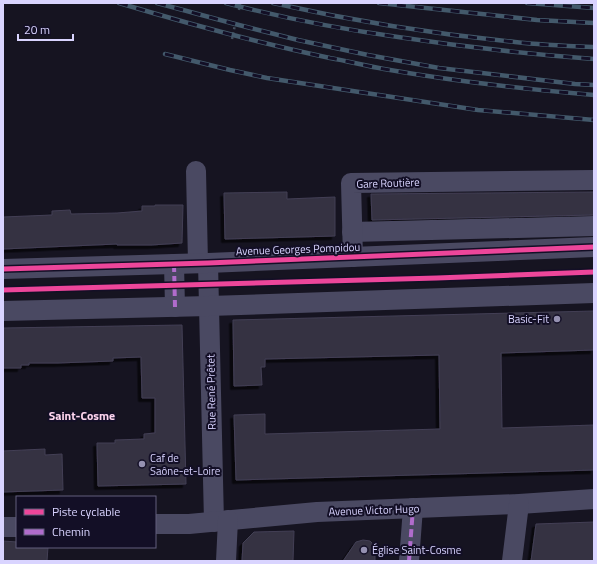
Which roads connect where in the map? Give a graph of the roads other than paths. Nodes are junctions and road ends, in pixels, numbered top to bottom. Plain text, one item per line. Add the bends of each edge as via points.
1 (196, 171) dead end
2 (594, 180) edge
3 (594, 226) edge
4 (352, 232) junction
5 (594, 248) edge
6 (353, 257) junction
7 (203, 263) junction
8 (174, 264) junction
9 (3, 269) edge
10 (594, 293) edge
11 (209, 306) junction
12 (174, 307) junction
13 (3, 311) edge
14 (594, 499) edge
15 (519, 504) junction
16 (413, 508) junction
17 (221, 521) junction
18 (156, 524) edge
19 (3, 527) edge
20 (16, 527) edge
21 (226, 561) edge
22 (409, 561) edge
23 (512, 561) edge

1 - 7 street, Rue René Prêtet
2 - 4 street, Gare Routière via 351,183
3 - 4 street
4 - 6 street
5 - 6 street, Avenue Georges Pompidou
6 - 7 street, Avenue Georges Pompidou
7 - 8 street, Avenue Georges Pompidou
7 - 11 street, Rue René Prêtet
8 - 9 street, Avenue Georges Pompidou
8 - 12 street
10 - 11 street
11 - 12 street
11 - 17 street, Rue René Prêtet
12 - 13 street
14 - 15 street, Avenue Victor Hugo
15 - 16 street, Avenue Victor Hugo
15 - 23 street
16 - 17 street, Avenue Victor Hugo via 317,512
16 - 22 street
17 - 18 street, Avenue Victor Hugo
17 - 21 street, Rue René Prêtet
19 - 20 street

